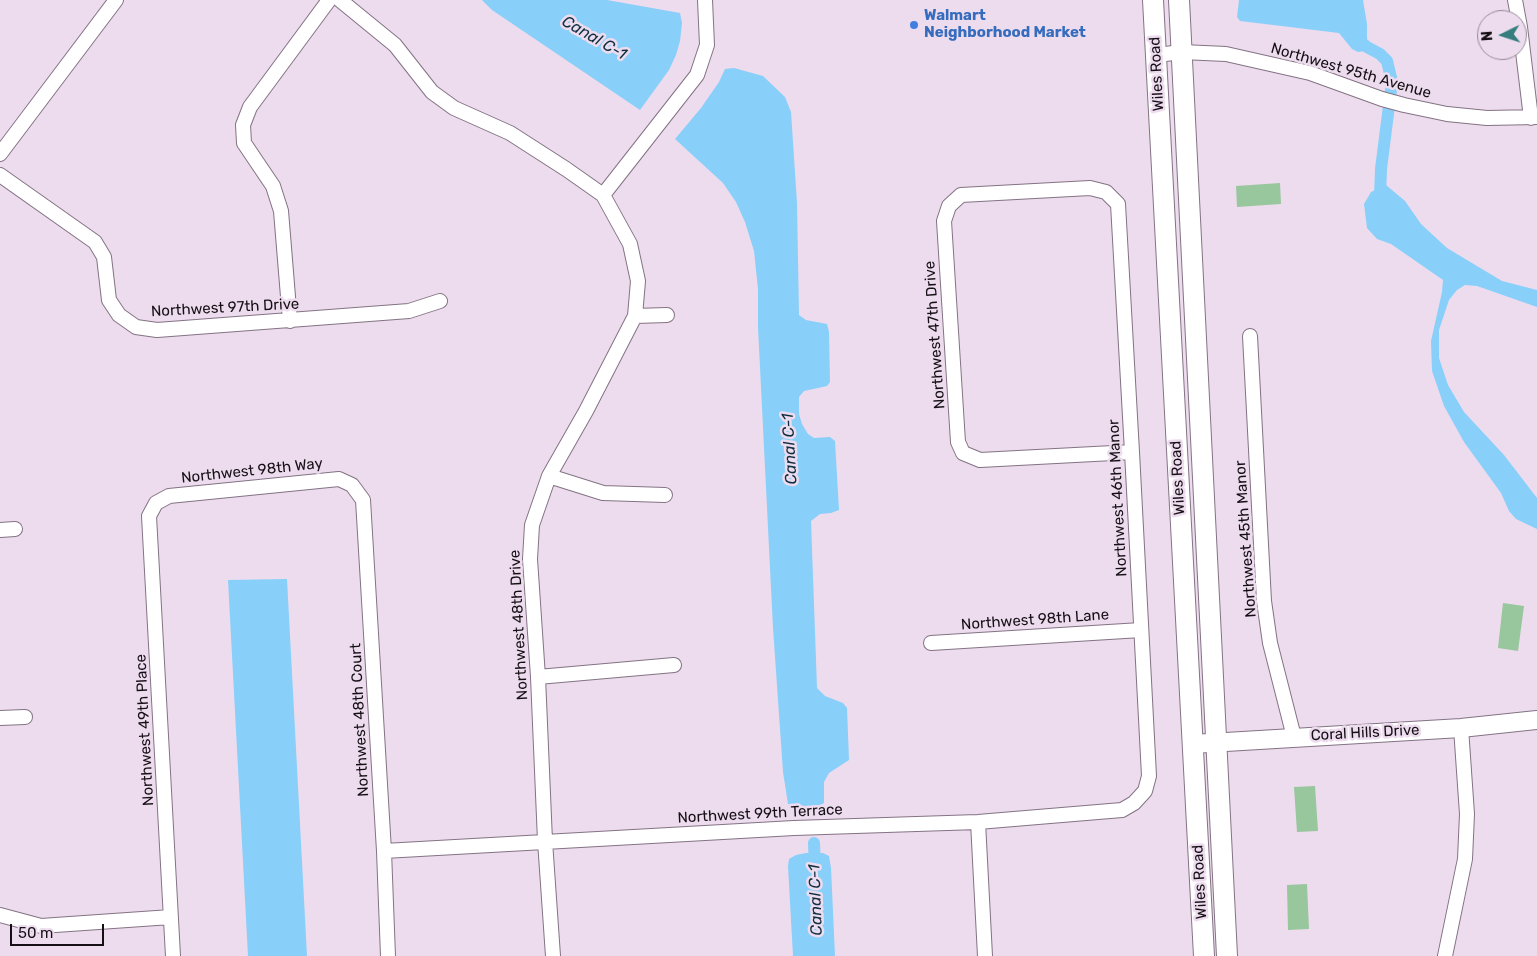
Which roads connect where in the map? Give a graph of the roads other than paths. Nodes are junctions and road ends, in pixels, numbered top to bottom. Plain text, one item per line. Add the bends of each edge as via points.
1 (116, 0) edge
2 (329, 0) edge
3 (340, 0) edge
4 (705, 0) edge
5 (1153, 0) edge
6 (1178, 0) edge
7 (1515, 0) edge
8 (1182, 52) junction
9 (1157, 55) junction
10 (1534, 117) edge
11 (0, 154) edge
12 (0, 174) edge
13 (1106, 192) joint
14 (603, 195) junction
15 (440, 301) dead end
16 (667, 315) dead end
17 (635, 316) junction
18 (290, 321) junction
19 (1250, 336) dead end
20 (1199, 396) junction
21 (1174, 397) junction
22 (1132, 452) junction
23 (550, 476) junction
24 (352, 485) joint
25 (666, 495) dead end
26 (156, 503) joint
27 (15, 529) dead end
28 (0, 530) edge
29 (1141, 630) junction
30 (931, 643) dead end
31 (674, 665) dead end
32 (538, 677) junction
33 (25, 717) dead end
34 (0, 718) edge
35 (1537, 720) edge
36 (1461, 728) junction
37 (1294, 737) junction
38 (1216, 742) junction
39 (1192, 744) junction
40 (1134, 803) joint
41 (978, 822) junction
42 (545, 841) junction
43 (384, 851) junction
44 (0, 914) edge
45 (171, 917) junction
46 (173, 956) edge
47 (388, 956) edge
48 (553, 956) edge
49 (985, 956) edge
50 (1204, 956) edge
51 (1227, 956) edge
52 (1445, 956) edge

1 - 11 street
2 - 18 street via 250,108 243,126 244,143 273,186 281,211
3 - 14 street via 395,44 432,92 454,108 510,133
4 - 14 street via 707,45 696,75
5 - 9 main road, Wiles Road
6 - 8 main road, Wiles Road
7 - 10 street
8 - 9 street, Northwest 95th Avenue
8 - 10 street, Northwest 95th Avenue via 1226,54 1310,73 1382,99 1447,114 1487,118
8 - 20 main road, Wiles Road
9 - 21 main road, Wiles Road
12 - 18 street, Northwest 97th Drive via 95,242 104,257 109,300 119,315 136,327 157,330
13 - 22 street, Northwest 46th Manor via 1118,204
13 - 22 street, Northwest 47th Drive via 1090,188 961,195 949,206 944,221 958,442 964,453 980,460
14 - 17 street, Northwest 48th Drive via 630,244 638,280
15 - 18 street, Northwest 97th Drive via 409,311
16 - 17 street
17 - 23 street, Northwest 48th Drive
19 - 37 street, Northwest 45th Manor via 1264,601 1270,644
20 - 21 main road
20 - 38 main road, Wiles Road
21 - 39 main road, Wiles Road
22 - 29 street, Northwest 46th Manor
23 - 25 street via 603,493
23 - 32 street, Northwest 48th Drive via 532,525 530,559
24 - 26 street, Northwest 98th Way via 340,479 169,496
24 - 43 street, Northwest 48th Court via 363,500
26 - 45 street, Northwest 49th Place via 149,516
27 - 28 street
29 - 30 street, Northwest 98th Lane
29 - 40 street, Northwest 46th Manor via 1148,776 1145,791
31 - 32 street
32 - 42 street, Northwest 48th Drive
33 - 34 street
35 - 36 street, Coral Hills Drive
36 - 37 street, Coral Hills Drive
36 - 52 street via 1467,814 1465,859
37 - 38 street, Coral Hills Drive
38 - 39 street, Coral Hills Drive
38 - 51 main road, Wiles Road
39 - 50 main road, Wiles Road
40 - 41 street, Northwest 99th Terrace via 1122,810
41 - 42 street, Northwest 99th Terrace
41 - 49 street
42 - 43 street, Northwest 99th Terrace
42 - 48 street, Northwest 48th Drive
43 - 47 street, Northwest 48th Court
44 - 45 street via 41,926
45 - 46 street, Northwest 49th Place

